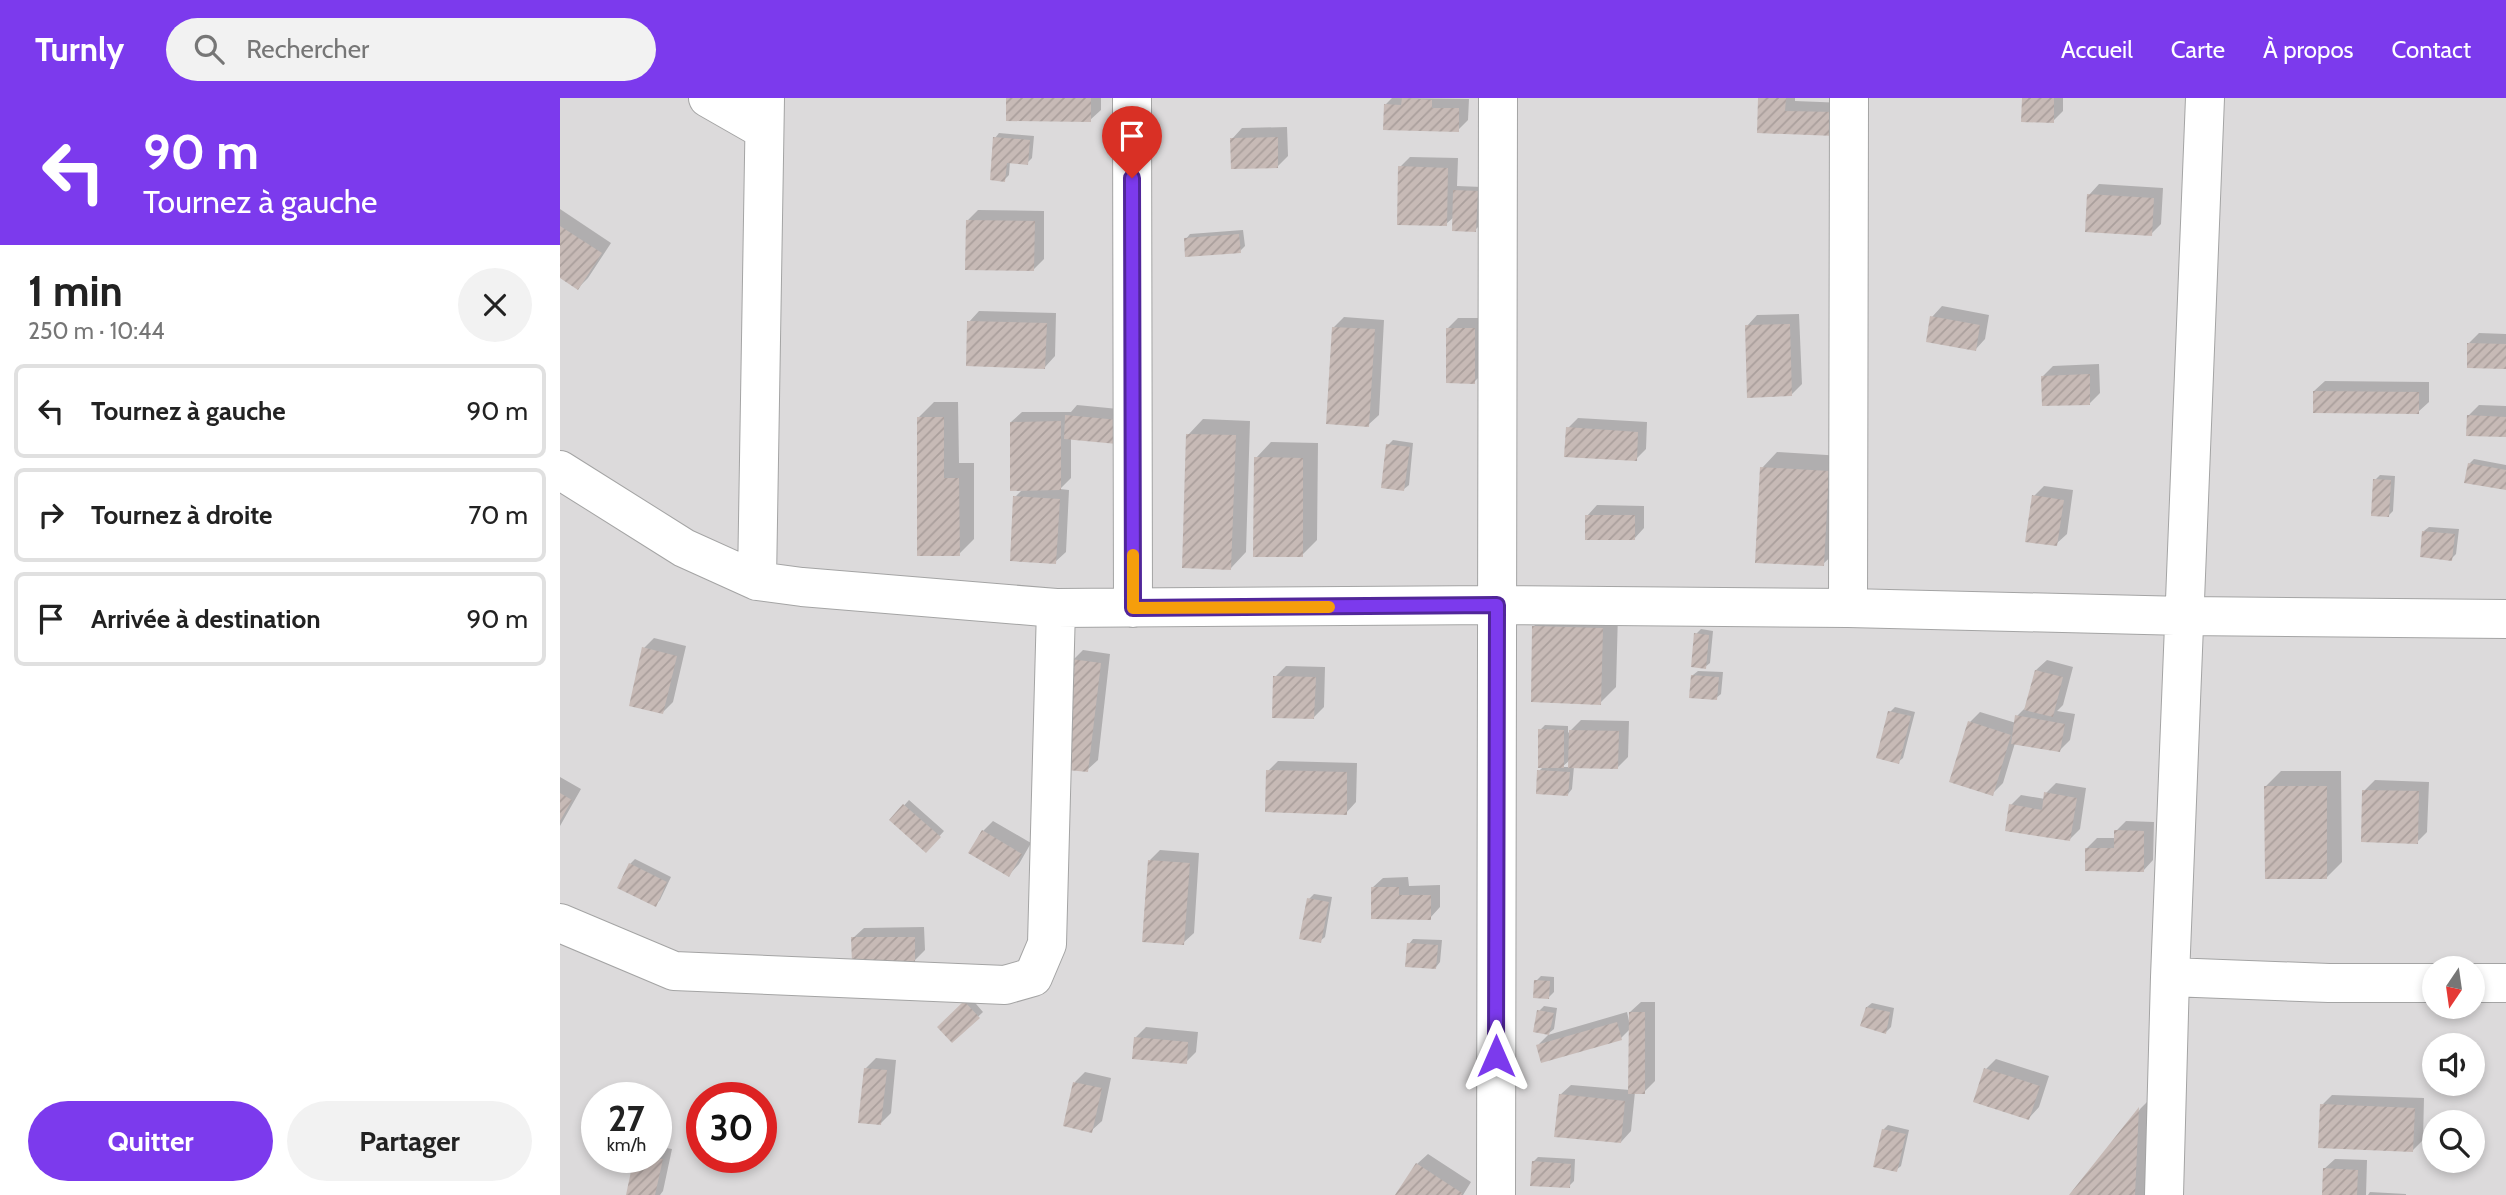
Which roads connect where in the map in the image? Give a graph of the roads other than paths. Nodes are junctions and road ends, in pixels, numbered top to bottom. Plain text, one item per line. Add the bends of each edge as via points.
1 (708, 98) edge
2 (1132, 98) edge
3 (1498, 98) edge
4 (1849, 98) edge
5 (2205, 98) edge
6 (765, 114) edge
7 (560, 470) edge
8 (757, 581) junction
9 (1497, 605) junction
10 (1056, 608) junction
11 (1133, 608) junction
12 (1848, 608) junction
13 (2185, 617) junction
14 (2506, 619) edge
15 (560, 923) edge
16 (2170, 977) junction
17 (2422, 983) edge
18 (2485, 983) edge
19 (2506, 983) edge
20 (1496, 1195) edge
21 (2164, 1195) edge

1 - 6 street
2 - 11 street
3 - 9 street
4 - 12 street
5 - 13 street
6 - 8 street
7 - 8 street via 684,548
8 - 10 street
9 - 11 street
9 - 12 street
9 - 20 street
10 - 11 street
10 - 15 street via 1047,944 1033,977 1005,985 674,971
12 - 13 street
13 - 14 street
13 - 16 street
16 - 17 street
16 - 21 street
18 - 19 street

